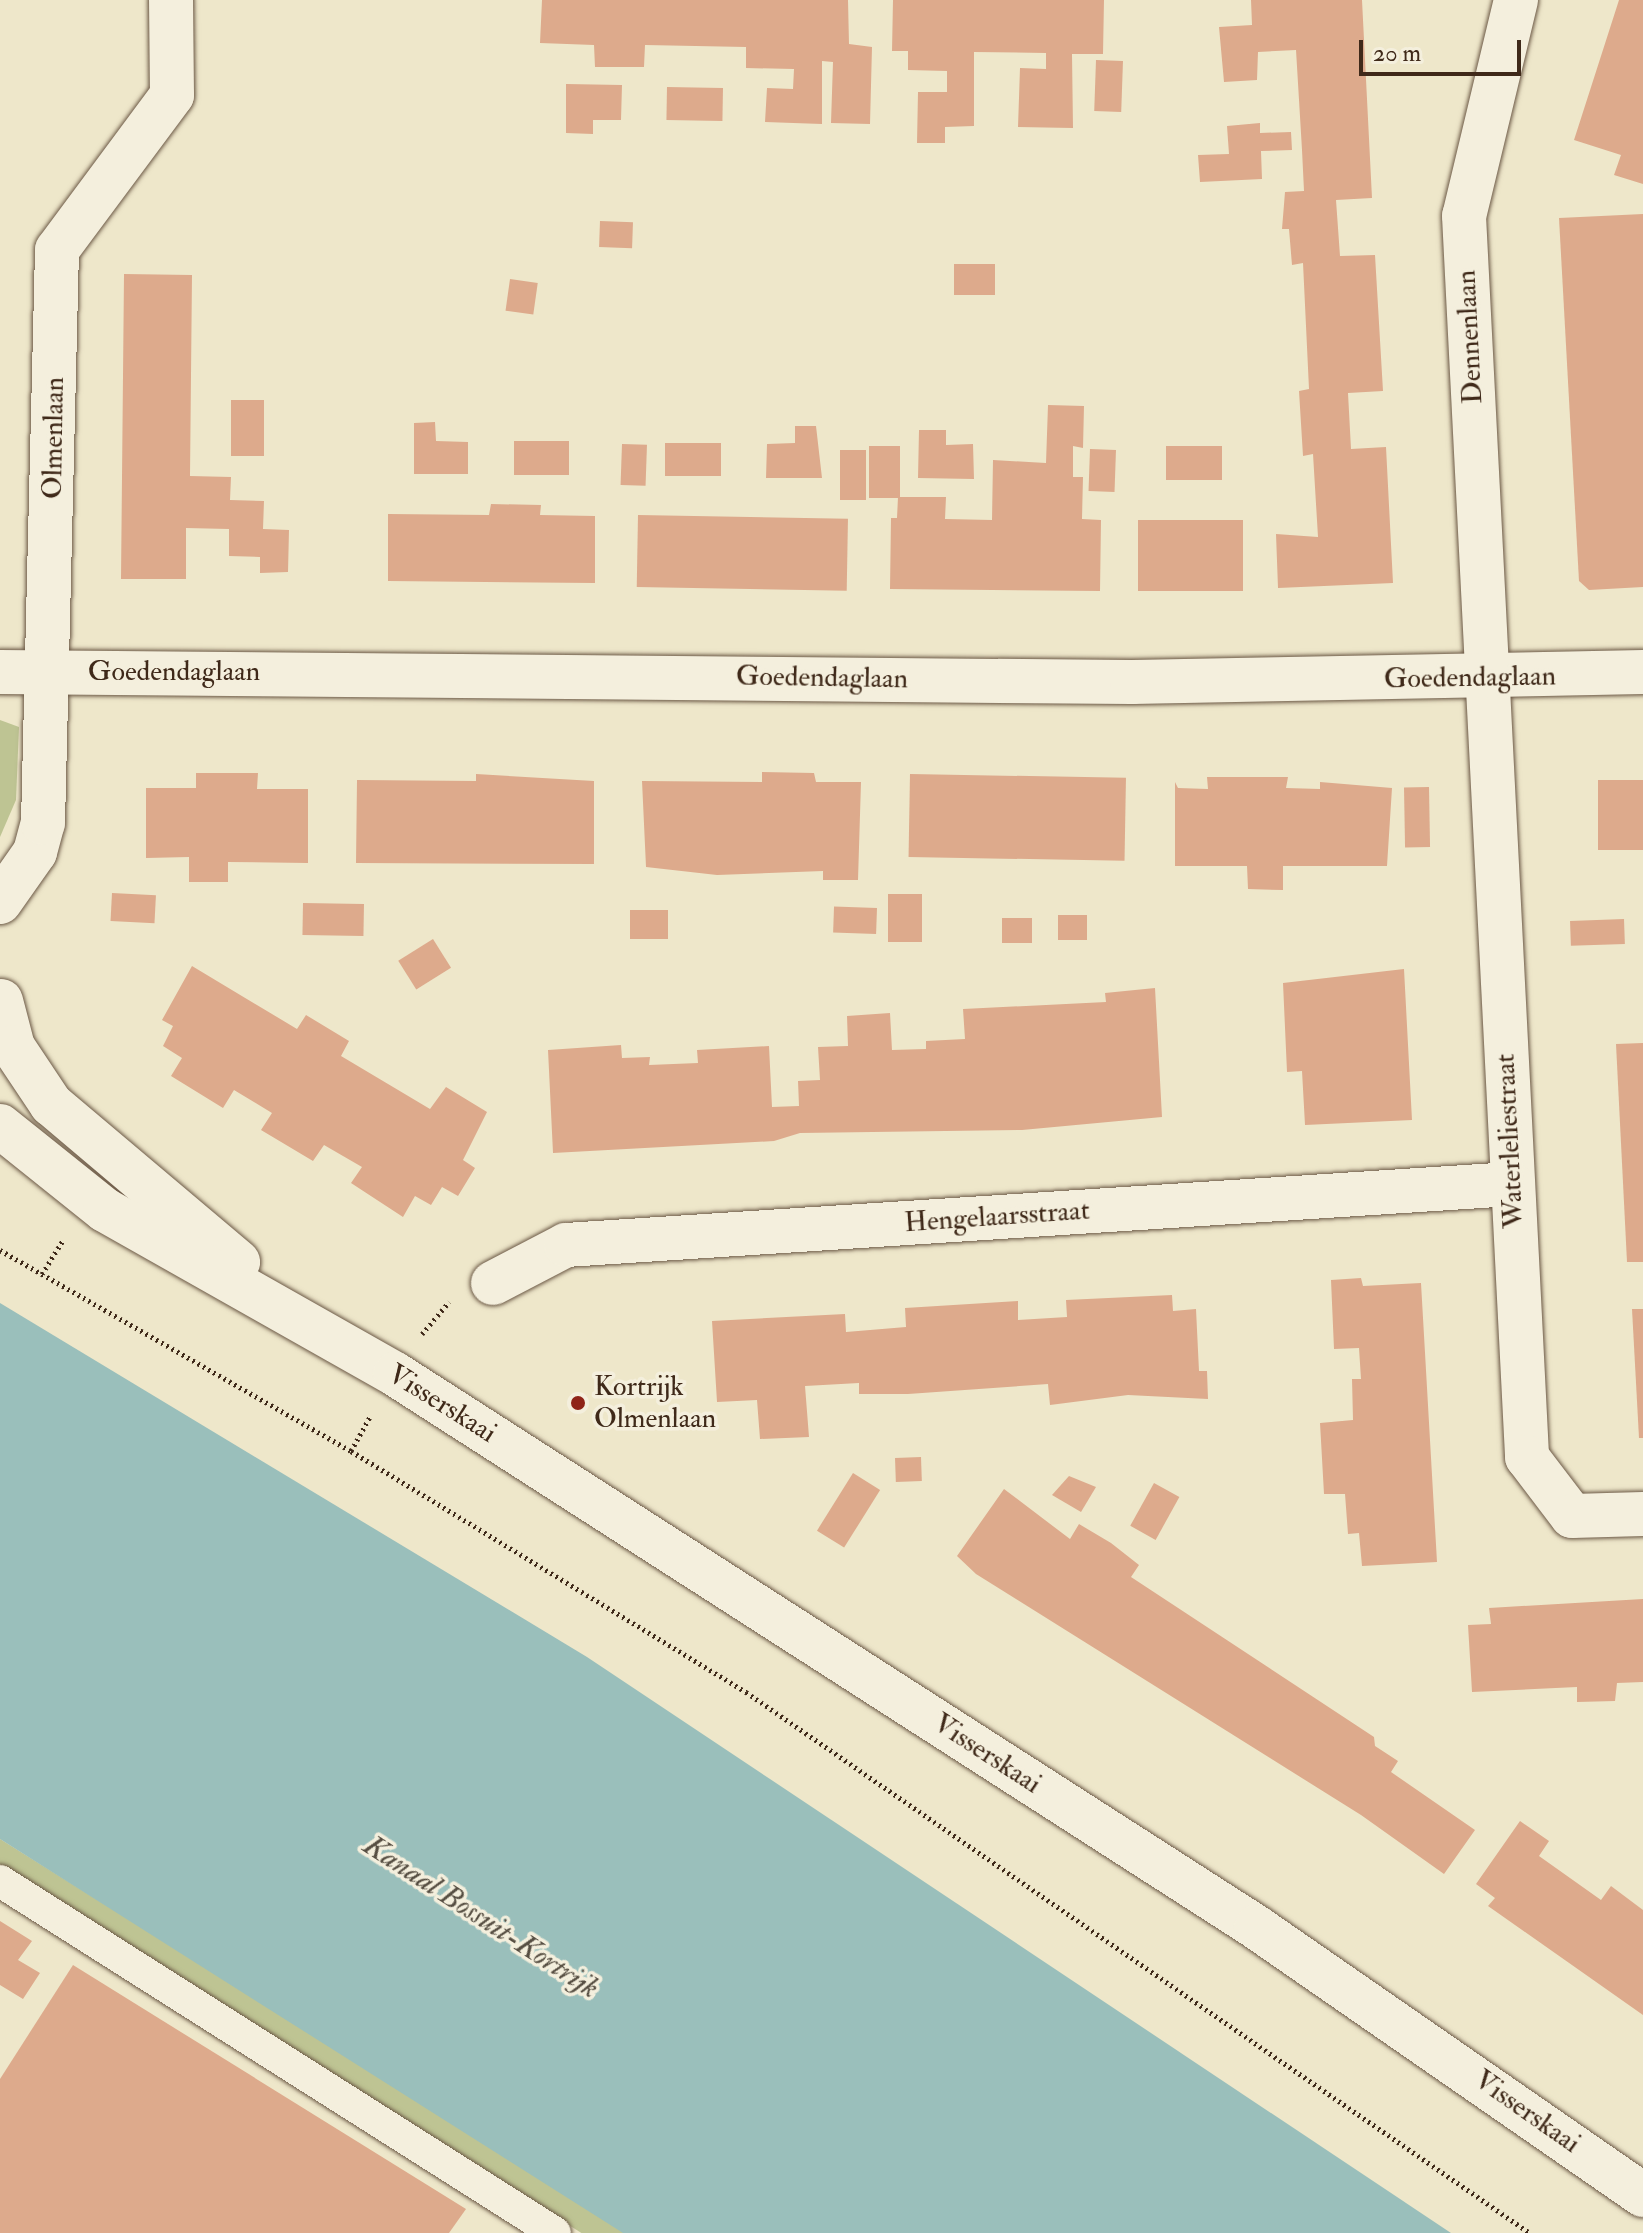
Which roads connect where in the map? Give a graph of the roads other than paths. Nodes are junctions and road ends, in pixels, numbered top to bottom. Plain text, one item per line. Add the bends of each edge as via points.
1 (171, 0) edge
2 (1516, 0) edge
3 (49, 671) junction
4 (0, 672) edge
5 (1643, 672) edge
6 (1488, 679) junction
7 (0, 902) edge
8 (0, 994) edge
9 (0, 1126) edge
10 (1511, 1184) junction
11 (493, 1283) dead end
12 (321, 1329) junction
13 (1643, 1514) edge
14 (0, 1881) edge
15 (1643, 2195) edge
16 (555, 2233) edge

1 - 3 street, Olmenlaan via 172,95 57,250
2 - 6 street, Dennenlaan via 1464,216
3 - 4 street, Goedendaglaan
3 - 6 street, Goedendaglaan
3 - 7 street, Olmenlaan via 43,823 35,852
5 - 6 street, Goedendaglaan
6 - 10 street, Waterleliestraat
8 - 12 street, Visserskaai via 13,1047 51,1104
9 - 12 street, Visserskaai via 105,1210
10 - 11 street, Hengelaarsstraat via 566,1245
10 - 13 street, Waterleliestraat via 1527,1457 1572,1516
12 - 15 street, Visserskaai via 1243,1918
14 - 16 lane

